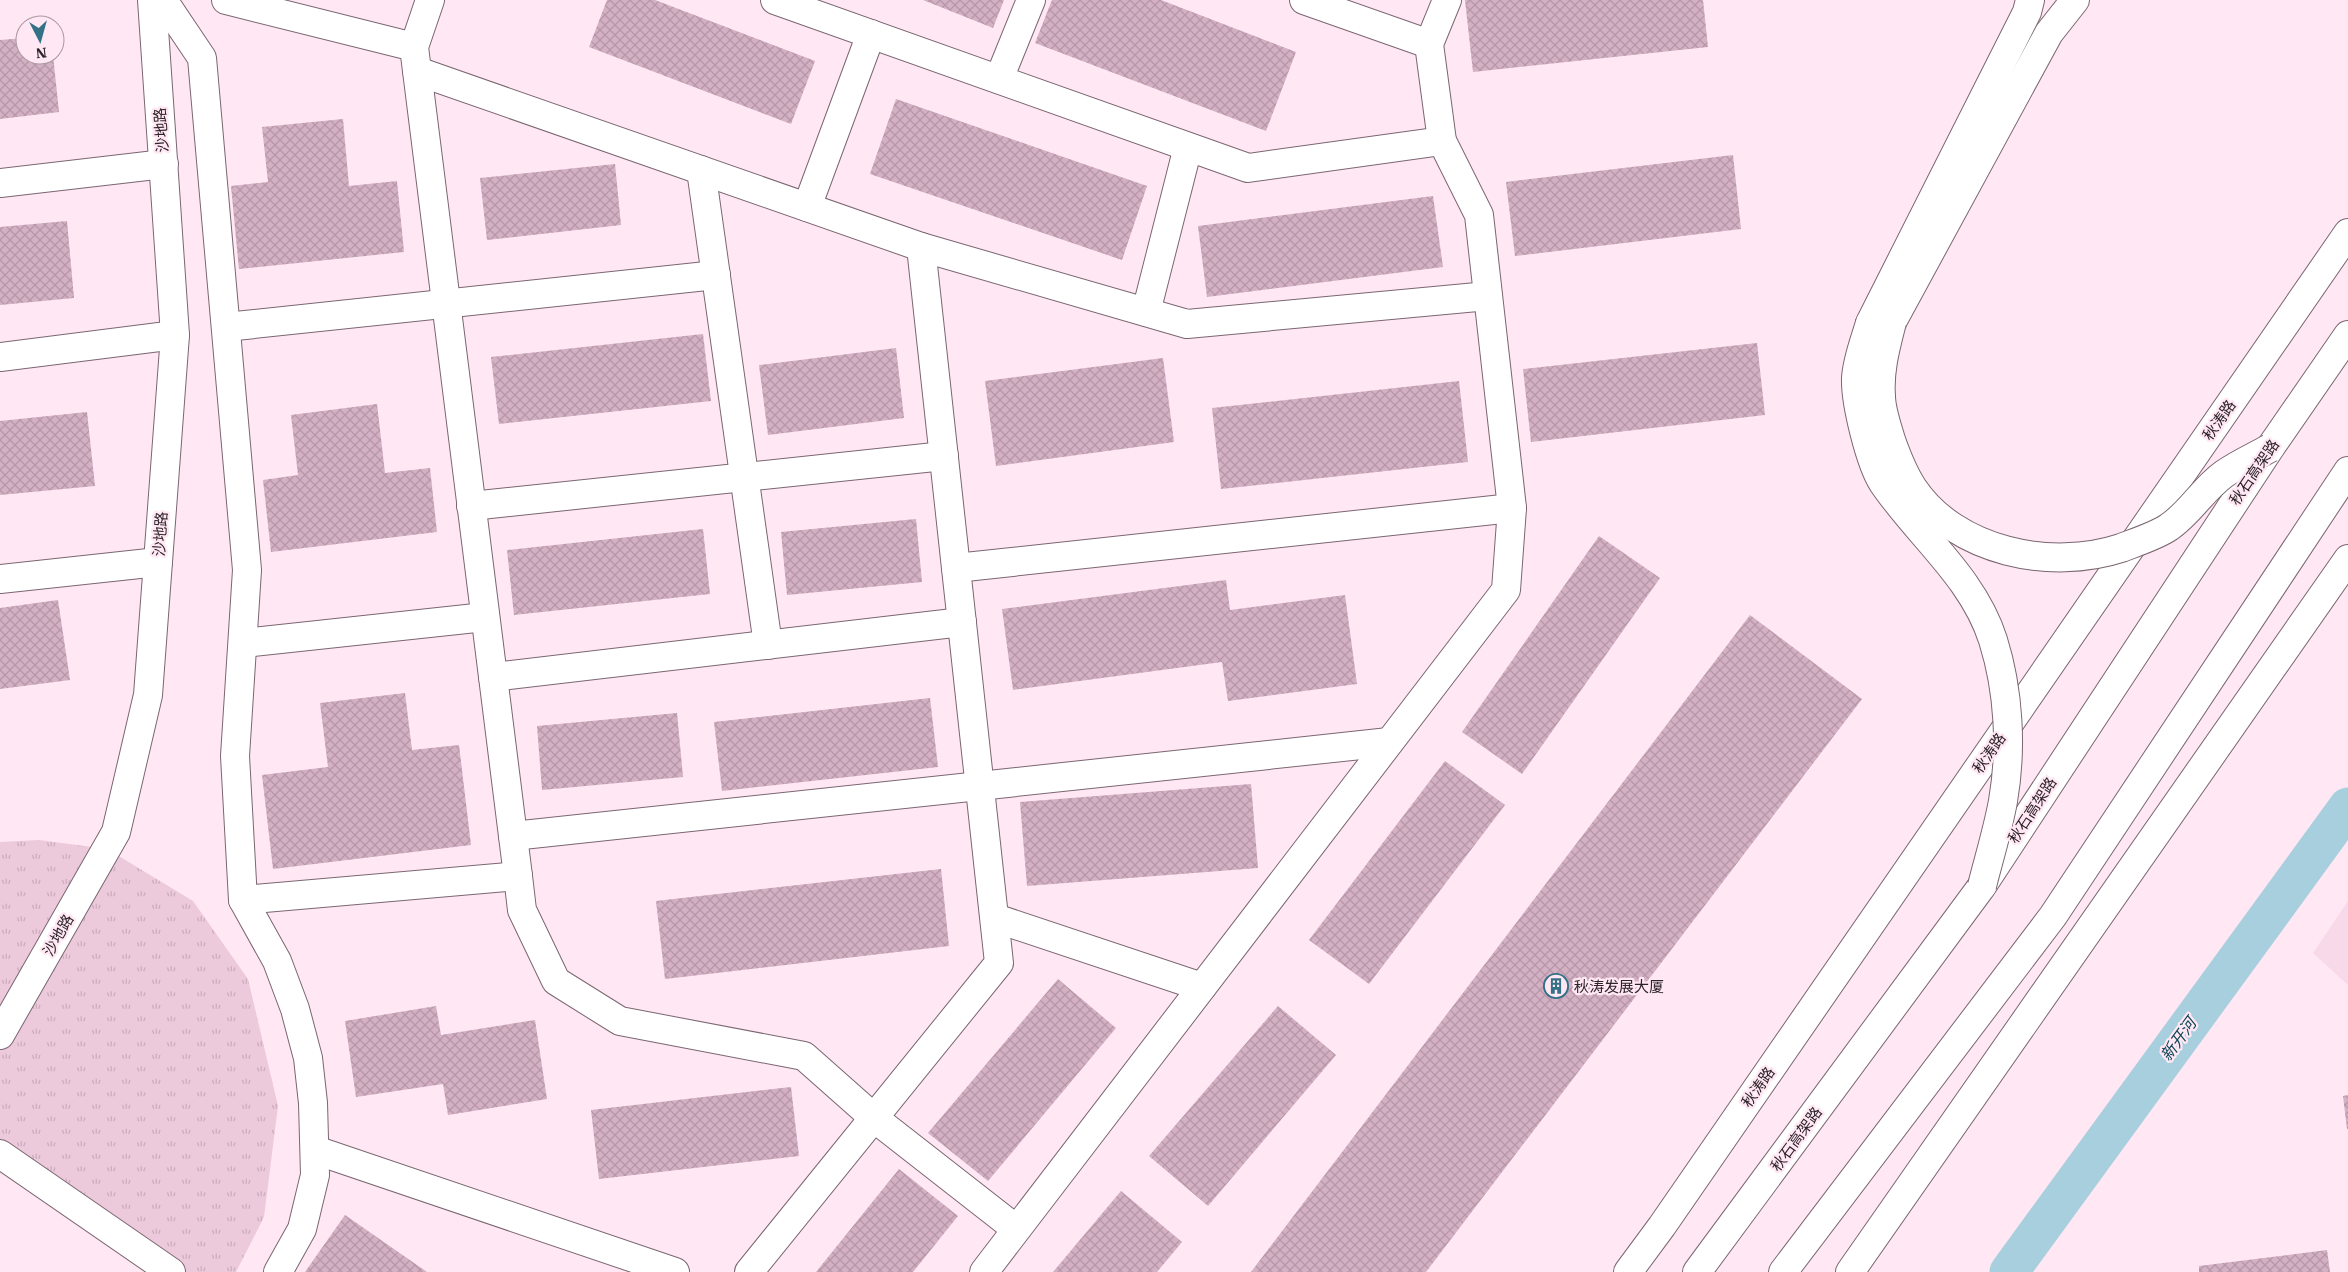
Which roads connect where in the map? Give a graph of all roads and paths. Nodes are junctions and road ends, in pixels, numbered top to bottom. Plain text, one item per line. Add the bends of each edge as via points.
1 (152, 0) edge
2 (163, 0) edge
3 (226, 0) edge
4 (430, 0) edge
5 (775, 0) edge
6 (1031, 0) edge
7 (1304, 0) edge
8 (1446, 0) edge
9 (2030, 0) edge
10 (2075, 0) edge
11 (831, 9) edge
12 (871, 34) junction
13 (1429, 44) junction
14 (415, 59) junction
15 (999, 79) junction
16 (1442, 141) junction
17 (1188, 147) junction
18 (164, 164) junction
19 (701, 170) junction
20 (0, 183) edge
21 (807, 207) junction
22 (2348, 233) edge
23 (921, 247) junction
24 (716, 275) junction
25 (1488, 296) junction
26 (446, 304) junction
27 (1146, 312) junction
28 (226, 327) junction
29 (2348, 334) edge
30 (175, 335) junction
31 (0, 357) edge
32 (2270, 448) junction
33 (944, 456) junction
34 (2348, 470) edge
35 (745, 477) junction
36 (2348, 484) edge
37 (471, 506) junction
38 (1512, 508) junction
39 (2322, 509) junction
40 (2348, 559) edge
41 (158, 562) junction
42 (956, 568) junction
43 (0, 579) edge
44 (485, 617) junction
45 (962, 622) junction
46 (243, 643) junction
47 (768, 645) junction
48 (493, 677) junction
49 (1389, 742) junction
50 (980, 787) junction
51 (513, 836) junction
52 (518, 876) junction
53 (1982, 886) junction
54 (242, 900) junction
55 (995, 918) junction
56 (1202, 987) junction
57 (0, 1035) edge
58 (874, 1118) junction
59 (315, 1150) junction
60 (0, 1154) edge
61 (1016, 1229) junction
62 (1857, 1270) edge
63 (171, 1272) edge
64 (278, 1272) edge
65 (675, 1272) edge
66 (749, 1272) edge
67 (984, 1272) edge
68 (1628, 1272) edge
69 (1697, 1272) edge
70 (1782, 1272) edge

1 - 18 main road, 沙地路
2 - 28 main road via 202,58
3 - 14 main road
4 - 14 main road
5 - 11 main road
6 - 15 main road
7 - 13 main road
8 - 13 main road
9 - 53 main road, bridge via 2027,12 1870,323 1856,377 1860,413 1882,481 1949,562 1973,599 1993,640 2005,701 2008,742 2003,801
10 - 32 main road, bridge via 2049,34 1892,322 1883,357 1881,396 1886,426 1898,460 1914,489 1938,514 1963,532 1991,546 2036,557 2080,556 2120,548 2169,527 2223,475
11 - 12 main road
12 - 15 main road
12 - 21 main road
13 - 16 main road
14 - 19 main road
14 - 26 main road
15 - 17 main road
16 - 17 main road via 1248,168
16 - 25 main road via 1479,215
17 - 27 main road
18 - 20 main road
18 - 30 main road, 沙地路
19 - 21 main road
19 - 24 main road
21 - 23 main road
22 - 68 main road, 秋涛路
23 - 27 main road
23 - 33 main road
24 - 26 main road
24 - 35 main road
25 - 27 main road via 1187,324
25 - 38 main road
26 - 28 main road
26 - 37 main road
28 - 46 main road via 247,570
29 - 32 main road, 秋石高架路
30 - 31 main road
30 - 41 main road, 沙地路
32 - 53 main road, 秋石高架路, bridge
33 - 35 main road
33 - 42 main road
34 - 39 main road
35 - 37 main road
35 - 47 main road
36 - 39 main road
37 - 44 main road
38 - 42 main road
38 - 49 main road via 1506,590
39 - 70 main road via 2053,916
40 - 62 main road
41 - 43 main road
41 - 57 main road, 沙地路 via 148,695 116,832
42 - 45 main road
44 - 46 main road
44 - 48 main road
45 - 47 main road
45 - 50 main road
46 - 54 main road via 235,756
47 - 48 main road
48 - 51 main road
49 - 50 main road
49 - 56 main road
50 - 51 main road
50 - 55 main road
51 - 52 main road
52 - 54 main road
52 - 58 main road via 522,910 556,981 620,1021 804,1056
53 - 69 main road, 秋石高架路
54 - 59 main road via 277,961 297,1018 308,1058
55 - 56 main road
55 - 58 main road via 999,963
56 - 61 main road
58 - 61 main road
58 - 66 main road
59 - 64 main road via 315,1175 302,1228
59 - 65 main road
60 - 63 main road
61 - 67 main road

